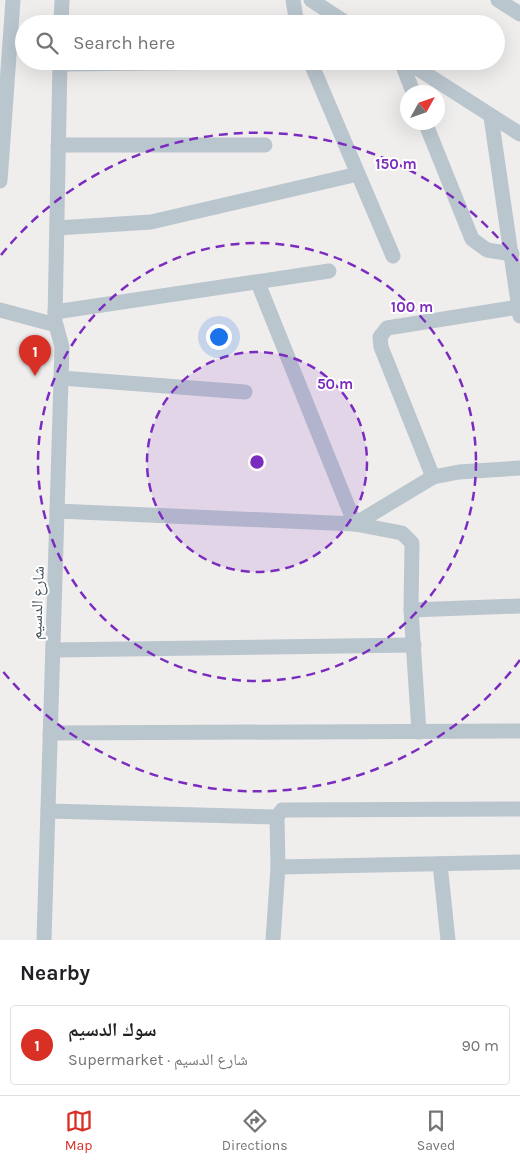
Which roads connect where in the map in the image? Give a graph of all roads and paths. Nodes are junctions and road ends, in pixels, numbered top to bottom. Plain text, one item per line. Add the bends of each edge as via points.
1 (13, 0) edge
2 (62, 0) edge
3 (293, 0) edge
4 (311, 0) edge
5 (498, 0) edge
6 (520, 14) edge
7 (61, 15) edge
8 (296, 15) edge
9 (334, 15) edge
10 (60, 70) edge
11 (314, 70) edge
12 (404, 70) edge
13 (420, 70) edge
14 (410, 85) edge
15 (491, 117) junction
16 (428, 130) edge
17 (520, 134) edge
18 (58, 145) junction
19 (265, 145) dead end
20 (358, 174) junction
21 (0, 180) edge
22 (56, 228) junction
23 (512, 254) junction
24 (393, 256) dead end
25 (329, 271) dead end
26 (258, 283) junction
27 (0, 310) edge
28 (520, 312) edge
29 (55, 318) junction
30 (61, 378) junction
31 (245, 392) dead end
32 (520, 468) edge
33 (433, 477) junction
34 (57, 511) junction
35 (355, 524) junction
36 (520, 606) edge
37 (411, 610) junction
38 (414, 645) junction
39 (53, 650) junction
40 (520, 731) edge
41 (420, 732) junction
42 (50, 734) junction
43 (520, 809) edge
44 (48, 810) junction
45 (277, 816) junction
46 (520, 862) edge
47 (440, 864) junction
48 (278, 867) junction
49 (44, 940) edge
50 (273, 940) edge
51 (448, 940) edge

1 - 21 street
2 - 7 street
3 - 8 street
4 - 9 street
5 - 6 street
10 - 18 street, شارع الدسيم
11 - 20 street
12 - 14 street
13 - 15 street
15 - 17 street
15 - 23 street
16 - 23 street via 472,239 487,250
18 - 19 street
18 - 22 street, شارع الدسيم
20 - 22 street via 151,222
20 - 24 street
22 - 29 street, شارع الدسيم
23 - 28 street
25 - 26 street
26 - 29 street
26 - 35 street
27 - 29 street
28 - 33 street via 387,328 380,337
29 - 30 street, شارع الدسيم via 62,347
30 - 31 street
30 - 34 street, شارع الدسيم
32 - 33 street
33 - 35 street
34 - 35 street
34 - 39 street, شارع الدسيم
35 - 37 street via 402,533 412,543
36 - 37 street
37 - 38 street
38 - 39 street
38 - 41 street
39 - 42 street, شارع الدسيم
40 - 41 street
41 - 42 street
42 - 44 street, شارع الدسيم
43 - 45 street via 282,810
44 - 45 street
44 - 49 street, شارع الدسيم
45 - 48 street
46 - 47 street
47 - 48 street
47 - 51 street
48 - 50 street

